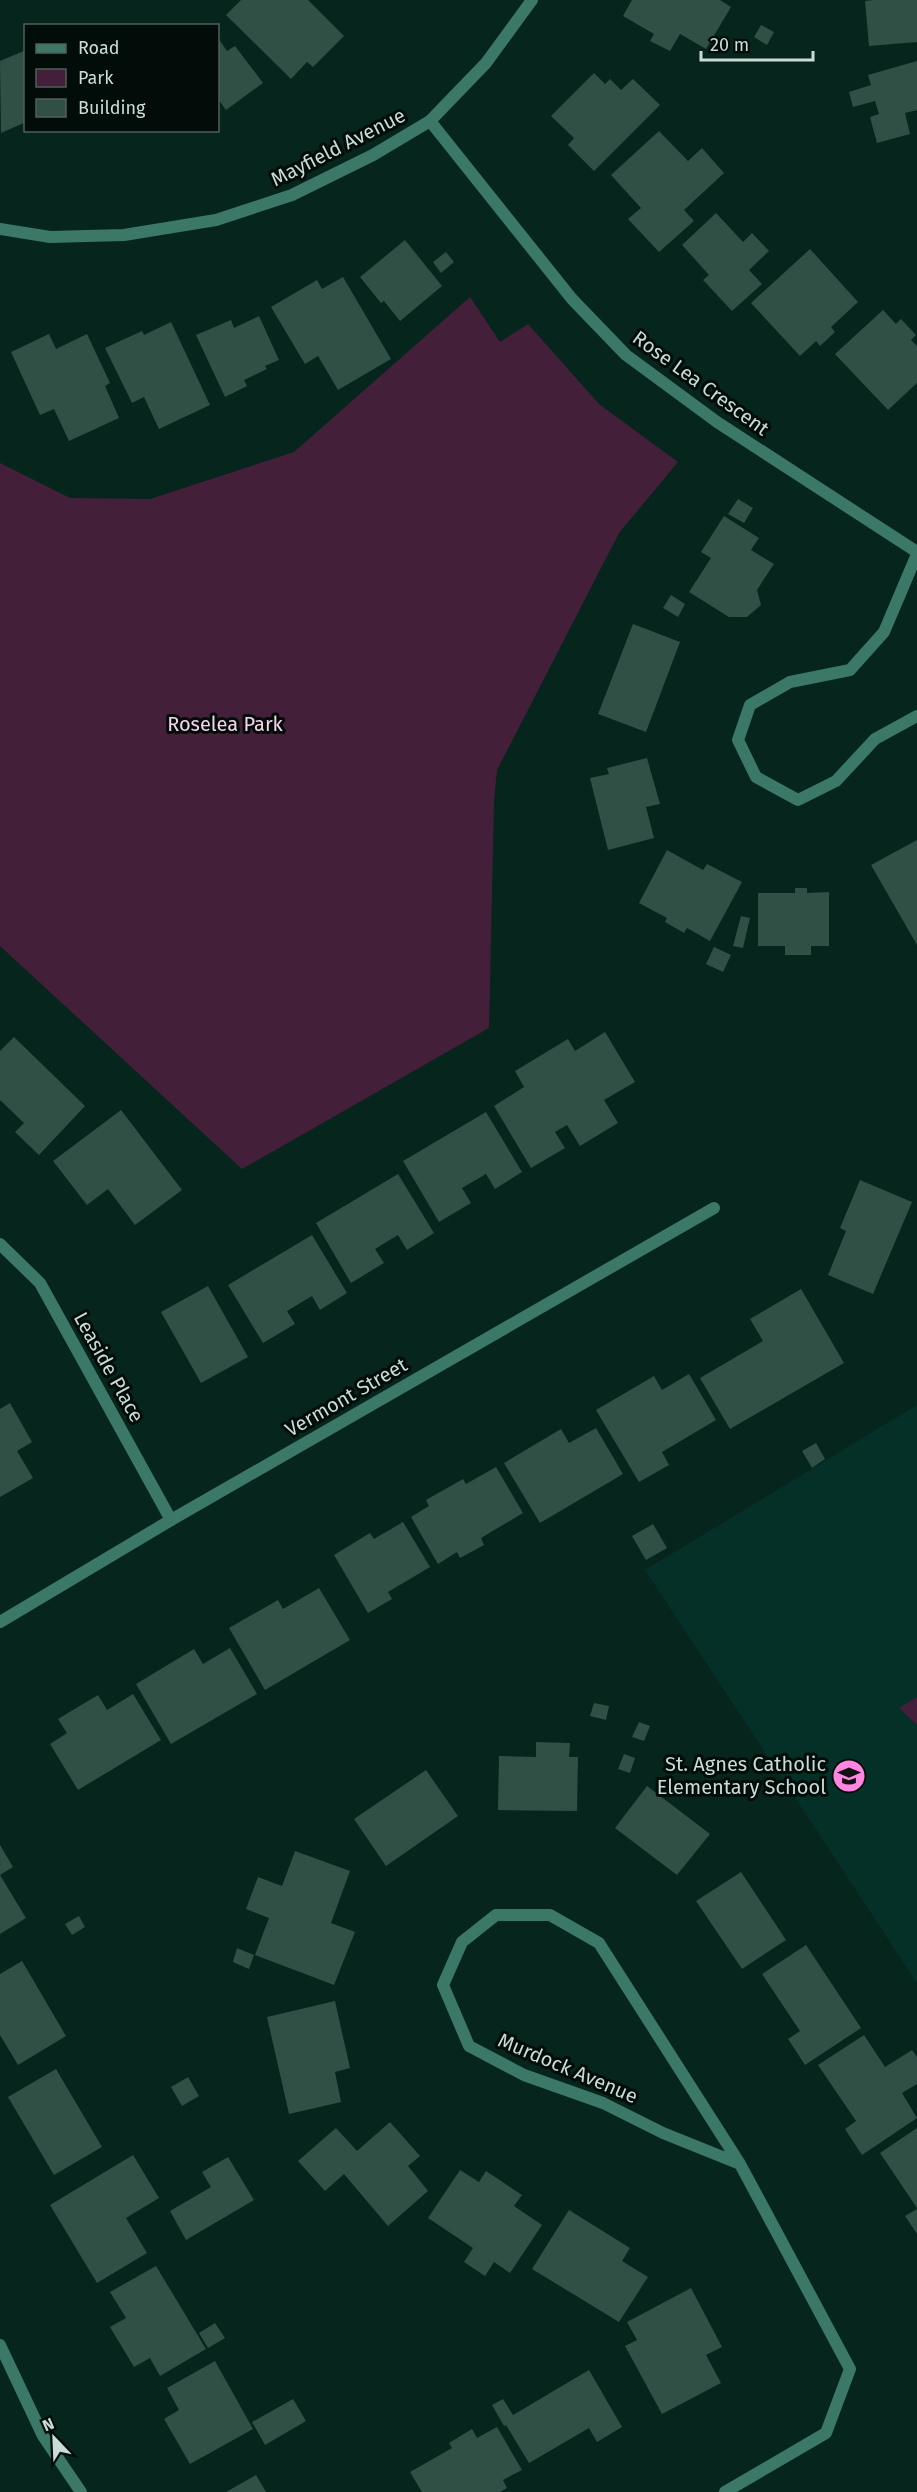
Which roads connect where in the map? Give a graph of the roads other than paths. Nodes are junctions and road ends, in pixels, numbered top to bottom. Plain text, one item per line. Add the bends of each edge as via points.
1 (532, 0) edge
2 (430, 121) junction
3 (0, 229) edge
4 (917, 553) edge
5 (917, 716) edge
6 (714, 1208) dead end
7 (0, 1244) edge
8 (171, 1520) junction
9 (0, 1622) edge
10 (740, 2164) junction
11 (0, 2345) edge
12 (81, 2492) edge
13 (725, 2492) edge

1 - 2 street, Mayfield Avenue via 486,63
2 - 3 street, Mayfield Avenue via 373,155 292,195 216,220 124,235 50,237
2 - 4 street, Rose Lea Crescent via 572,299 626,355 717,422
4 - 5 street, Rose Lea Crescent via 884,632 850,670 790,682 750,705 738,740 756,777 798,800 836,781 875,739
6 - 8 street, Vermont Street
7 - 8 street, Leaside Place via 40,1283
8 - 9 street, Vermont Street
10 - 10 street, Murdock Avenue via 599,1943 550,1915 496,1915 462,1942 443,1985 469,2046 524,2075 603,2103 663,2133
10 - 13 street, Murdock Avenue via 850,2369 826,2433
11 - 12 street via 43,2436

